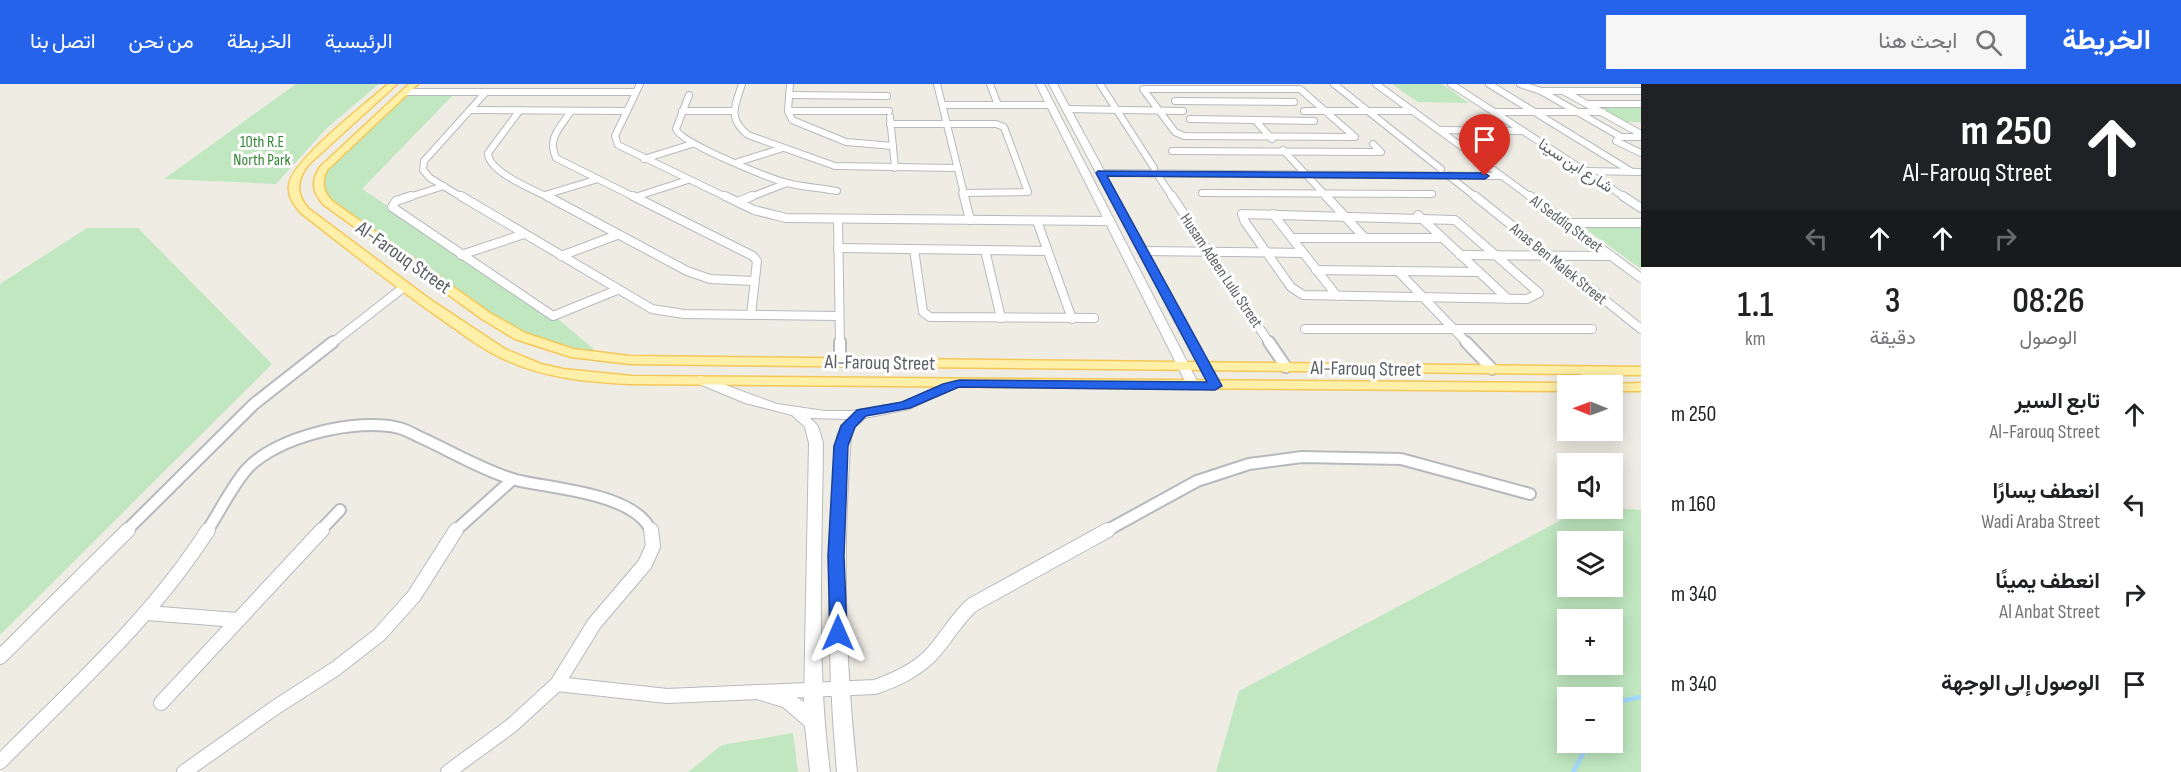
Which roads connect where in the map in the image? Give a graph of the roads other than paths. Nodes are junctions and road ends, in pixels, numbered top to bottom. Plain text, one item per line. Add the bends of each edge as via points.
1 (393, 84) edge
2 (590, 84) edge
3 (640, 84) edge
4 (742, 84) edge
5 (790, 84) edge
6 (886, 84) edge
7 (937, 84) edge
8 (990, 84) edge
9 (1040, 84) edge
10 (1053, 84) edge
11 (1100, 84) edge
12 (1334, 84) edge
13 (1376, 84) edge
14 (1384, 84) edge
15 (1451, 84) edge
16 (1490, 84) edge
17 (1520, 84) edge
18 (1607, 84) edge
19 (1220, 86) edge
20 (409, 88) edge
21 (1165, 88) junction
22 (1280, 89) junction
23 (1562, 90) junction
24 (1541, 91) junction
25 (1620, 91) junction
26 (1641, 91) edge
27 (486, 92) junction
28 (585, 92) junction
29 (636, 92) junction
30 (689, 95) dead end
31 (789, 95) junction
32 (887, 96) junction
33 (1175, 101) junction
34 (1234, 101) junction
35 (1294, 102) junction
36 (1641, 103) edge
37 (1587, 104) junction
38 (944, 105) junction
39 (998, 105) junction
40 (1051, 105) junction
41 (470, 110) junction
42 (520, 110) junction
43 (1066, 110) junction
44 (1117, 110) junction
45 (1160, 110) junction
46 (571, 111) junction
47 (627, 111) junction
48 (682, 111) junction
49 (734, 111) junction
50 (788, 111) junction
51 (889, 111) junction
52 (1183, 111) junction
53 (1304, 111) junction
54 (1326, 111) junction
55 (1368, 111) junction
56 (1413, 111) junction
57 (1494, 112) junction
58 (1535, 112) junction
59 (1578, 112) junction
60 (1603, 112) junction
61 (1190, 120) junction
62 (1254, 120) junction
63 (1314, 121) junction
64 (1621, 123) junction
65 (1641, 123) edge
66 (890, 124) junction
67 (948, 124) junction
68 (1077, 128) junction
69 (1063, 129) junction
70 (1439, 130) junction
71 (1448, 130) junction
72 (1523, 131) junction
73 (1203, 136) junction
74 (1641, 136) edge
75 (1270, 137) junction
76 (1333, 137) junction
77 (1621, 137) junction
78 (692, 144) junction
79 (1373, 144) dead end
80 (893, 146) junction
81 (783, 148) junction
82 (1172, 151) dead end
83 (1284, 151) junction
84 (1641, 153) edge
85 (644, 159) junction
86 (738, 162) junction
87 (895, 168) junction
88 (956, 168) junction
89 (1441, 169) junction
90 (1493, 170) junction
91 (1099, 171) junction
92 (1156, 171) junction
93 (1585, 171) junction
94 (1632, 171) junction
95 (1303, 172) junction
96 (1641, 172) edge
97 (1449, 176) junction
98 (1502, 176) junction
99 (1593, 176) junction
100 (1641, 176) edge
101 (598, 179) junction
102 (688, 180) junction
103 (788, 183) junction
104 (444, 186) junction
105 (837, 191) dead end
106 (962, 193) junction
107 (1202, 194) dead end
108 (1323, 194) junction
109 (1432, 194) dead end
110 (545, 195) junction
111 (635, 197) junction
112 (738, 202) junction
113 (1641, 208) edge
114 (1273, 214) junction
115 (1343, 214) junction
116 (1418, 215) junction
117 (838, 220) junction
118 (970, 220) junction
119 (1037, 221) junction
120 (1110, 221) junction
121 (1566, 223) junction
122 (1577, 223) junction
123 (1641, 224) edge
124 (524, 234) junction
125 (617, 235) junction
126 (1364, 237) junction
127 (1293, 238) junction
128 (1442, 238) junction
129 (838, 248) junction
130 (914, 249) junction
131 (985, 250) junction
132 (1047, 250) junction
133 (1143, 252) junction
134 (1210, 252) junction
135 (1269, 253) junction
136 (1304, 253) junction
137 (462, 255) junction
138 (1460, 255) junction
139 (1549, 255) junction
140 (561, 256) junction
141 (1496, 256) junction
142 (1611, 256) junction
143 (1641, 268) edge
144 (1316, 270) junction
145 (1398, 271) junction
146 (1478, 272) junction
147 (1641, 278) edge
148 (754, 281) junction
149 (404, 287) junction
150 (617, 290) junction
151 (1337, 296) junction
152 (1423, 297) junction
153 (1508, 299) junction
154 (751, 315) junction
155 (839, 316) junction
156 (1001, 318) junction
157 (1094, 318) dead end
158 (1072, 319) junction
159 (1305, 329) dead end
160 (1454, 329) junction
161 (1592, 329) dead end
162 (1641, 329) edge
163 (840, 361) junction
164 (1183, 365) junction
165 (1204, 366) junction
166 (1286, 367) junction
167 (1492, 369) junction
168 (1584, 370) junction
169 (1641, 371) edge
170 (1590, 375) edge
171 (700, 380) junction
172 (959, 383) junction
173 (1192, 385) junction
174 (1215, 386) junction
175 (1557, 387) edge
176 (1623, 387) edge
177 (1641, 387) edge
178 (862, 413) junction
179 (797, 414) junction
180 (513, 479) junction
181 (1530, 494) dead end
182 (340, 510) dead end
183 (147, 613) junction
184 (237, 620) junction
185 (0, 657) edge
186 (557, 684) junction
187 (838, 690) junction
188 (813, 691) junction
189 (759, 693) junction
190 (161, 703) dead end
191 (814, 723) junction
192 (0, 762) edge
193 (184, 772) edge
194 (448, 772) edge
195 (820, 772) edge
196 (847, 772) edge

1 - 149 main road, Al-Farouq Street via 308,159 294,176 292,190 297,204 305,211
2 - 28 street
3 - 29 street
4 - 49 street
5 - 31 street
6 - 32 street
7 - 38 street
8 - 39 street
9 - 40 main road
10 - 43 main road
11 - 44 street, Husam Adeen Lulu Street
12 - 55 street
13 - 56 street, Al Seddiq Street
14 - 71 street, Al Seddiq Street
15 - 57 street, شارع ابن سينا
16 - 58 street
17 - 24 street
18 - 25 street
19 - 21 street
19 - 22 street
19 - 34 street
20 - 27 street
20 - 163 main road, Al-Farouq Street via 323,169 318,180 320,195 486,316 535,343 590,356 630,360
21 - 33 street
21 - 45 street via 1143,89
22 - 35 street
22 - 54 street via 1300,89
23 - 24 street
23 - 25 street
23 - 37 street
24 - 59 street
25 - 26 street
25 - 36 street
27 - 28 street
27 - 41 street
28 - 29 street
29 - 47 street
30 - 48 street
31 - 32 street
31 - 50 street
32 - 51 street
33 - 34 street
33 - 52 street
34 - 35 street
35 - 53 street
36 - 37 street
37 - 60 street
38 - 39 street
38 - 67 street
39 - 40 street
40 - 69 main road
41 - 42 street
41 - 104 street via 424,161 426,174
42 - 46 street
42 - 110 street via 490,148 488,159 497,170
43 - 44 street
43 - 68 main road
44 - 45 street
44 - 92 street, Husam Adeen Lulu Street
45 - 52 street
45 - 73 street via 1175,132
46 - 47 street
46 - 101 street via 553,139 552,153
47 - 85 street via 615,141
48 - 49 street
48 - 78 street via 675,129
49 - 81 street via 736,126 741,130
50 - 51 street
50 - 80 street via 788,117 797,124 846,142
51 - 66 street
52 - 61 street
53 - 54 street
53 - 63 street
54 - 55 street
54 - 76 street via 1355,137
55 - 56 street
55 - 89 street
56 - 70 street, Al Seddiq Street
57 - 58 street
57 - 72 street, شارع ابن سينا
58 - 59 street
58 - 94 street
59 - 60 street
59 - 77 street
60 - 64 street
61 - 62 street
61 - 73 street
62 - 63 street
62 - 75 street
63 - 76 street
64 - 65 street
64 - 74 street
66 - 67 street
66 - 80 street
67 - 88 street
67 - 106 street via 1004,127 1029,190
68 - 69 main road
68 - 91 main road
69 - 120 main road
70 - 71 street
70 - 90 street, Al Seddiq Street
71 - 72 street
71 - 122 street, Al Seddiq Street
72 - 93 street, شارع ابن سينا
73 - 75 street
74 - 77 street
75 - 76 street
75 - 83 street
77 - 84 street via 1616,141
78 - 85 street
78 - 86 street
79 - 83 street via 1381,152
80 - 87 street
81 - 86 street
81 - 87 street via 835,166
82 - 83 street
83 - 95 street
85 - 102 street
86 - 103 street
87 - 88 street
88 - 106 street
89 - 90 street
89 - 95 street
90 - 98 street, Al Seddiq Street
91 - 92 street
91 - 133 main road
92 - 95 street
92 - 134 street, Husam Adeen Lulu Street
93 - 94 street
93 - 99 street, شارع ابن سينا
94 - 96 street
95 - 97 street
95 - 108 street
97 - 98 street
97 - 139 street, Anas Ben Malek Street
98 - 121 street, Al Seddiq Street
99 - 100 street
99 - 113 street, شارع ابن سينا
101 - 110 street
101 - 111 street
102 - 111 street
102 - 112 street
103 - 105 street
103 - 112 street
104 - 124 street
104 - 137 street via 396,201 392,207
106 - 118 street
107 - 108 street
108 - 109 street
108 - 115 street
110 - 125 street
111 - 148 street via 753,256 757,261
112 - 117 street via 777,216
114 - 115 street
114 - 127 street
114 - 135 street via 1242,214
115 - 116 street
115 - 126 street
116 - 128 street
116 - 141 street via 1455,220
117 - 118 street
117 - 129 street
118 - 119 street
119 - 120 street
119 - 132 street
120 - 164 main road
121 - 122 street
121 - 142 street, Al Seddiq Street
122 - 123 street
122 - 143 street, Al Seddiq Street
124 - 137 street
124 - 140 street
125 - 140 street
125 - 148 street via 699,276
126 - 127 street
126 - 128 street
127 - 136 street
128 - 138 street
129 - 130 street
129 - 155 street
130 - 131 street
130 - 156 street via 923,312 930,317
131 - 132 street
131 - 156 street
132 - 158 street
133 - 134 street
133 - 165 main road
134 - 135 street
134 - 166 street, Husam Adeen Lulu Street
135 - 136 street
135 - 151 street via 1297,291 1311,296
136 - 144 street
137 - 150 street via 553,316
138 - 141 street
138 - 146 street
139 - 141 street
139 - 142 street
139 - 162 street, Anas Ben Malek Street
140 - 150 street
141 - 153 street via 1539,293 1527,299
142 - 147 street, Al Seddiq Street
144 - 145 street
144 - 151 street
145 - 146 street
145 - 152 street
146 - 153 street
148 - 154 street
149 - 171 main road, Al-Farouq Street via 481,342 545,369 594,378
149 - 185 street via 254,404
150 - 154 street via 670,314
151 - 152 street
152 - 153 street
152 - 160 street
154 - 155 street
155 - 163 street
156 - 158 street
157 - 158 street
159 - 160 street
160 - 161 street
160 - 167 street
163 - 164 main road, Al-Farouq Street
164 - 165 main road, Al-Farouq Street
164 - 173 main road
165 - 166 main road, Al-Farouq Street
165 - 174 main road
166 - 167 main road, Al-Farouq Street
167 - 168 main road, Al-Farouq Street
168 - 169 main road, Al-Farouq Street
168 - 170 main road
171 - 172 main road, Al-Farouq Street
171 - 179 main road via 744,400
172 - 173 main road, Al-Farouq Street
172 - 178 main road via 906,405
173 - 174 main road, Al-Farouq Street
174 - 175 main road, Al-Farouq Street
176 - 177 main road
178 - 179 main road
178 - 187 main road via 848,426 841,446 836,556
179 - 188 main road via 811,426 816,442
180 - 183 street via 399,429 348,426 296,439 247,469 188,563
180 - 186 street via 626,507 651,530 653,546 645,564 594,624
180 - 193 street via 455,531 414,596 379,635
181 - 187 street via 1401,459 1302,457 1239,466 1188,485 972,605 930,656 902,677 875,687
182 - 184 street
183 - 184 street
183 - 192 street
184 - 190 street
186 - 189 street via 667,696
186 - 194 street via 511,726
187 - 188 street
187 - 196 main road
188 - 189 street
188 - 191 main road
189 - 191 main road via 788,699
191 - 195 main road

